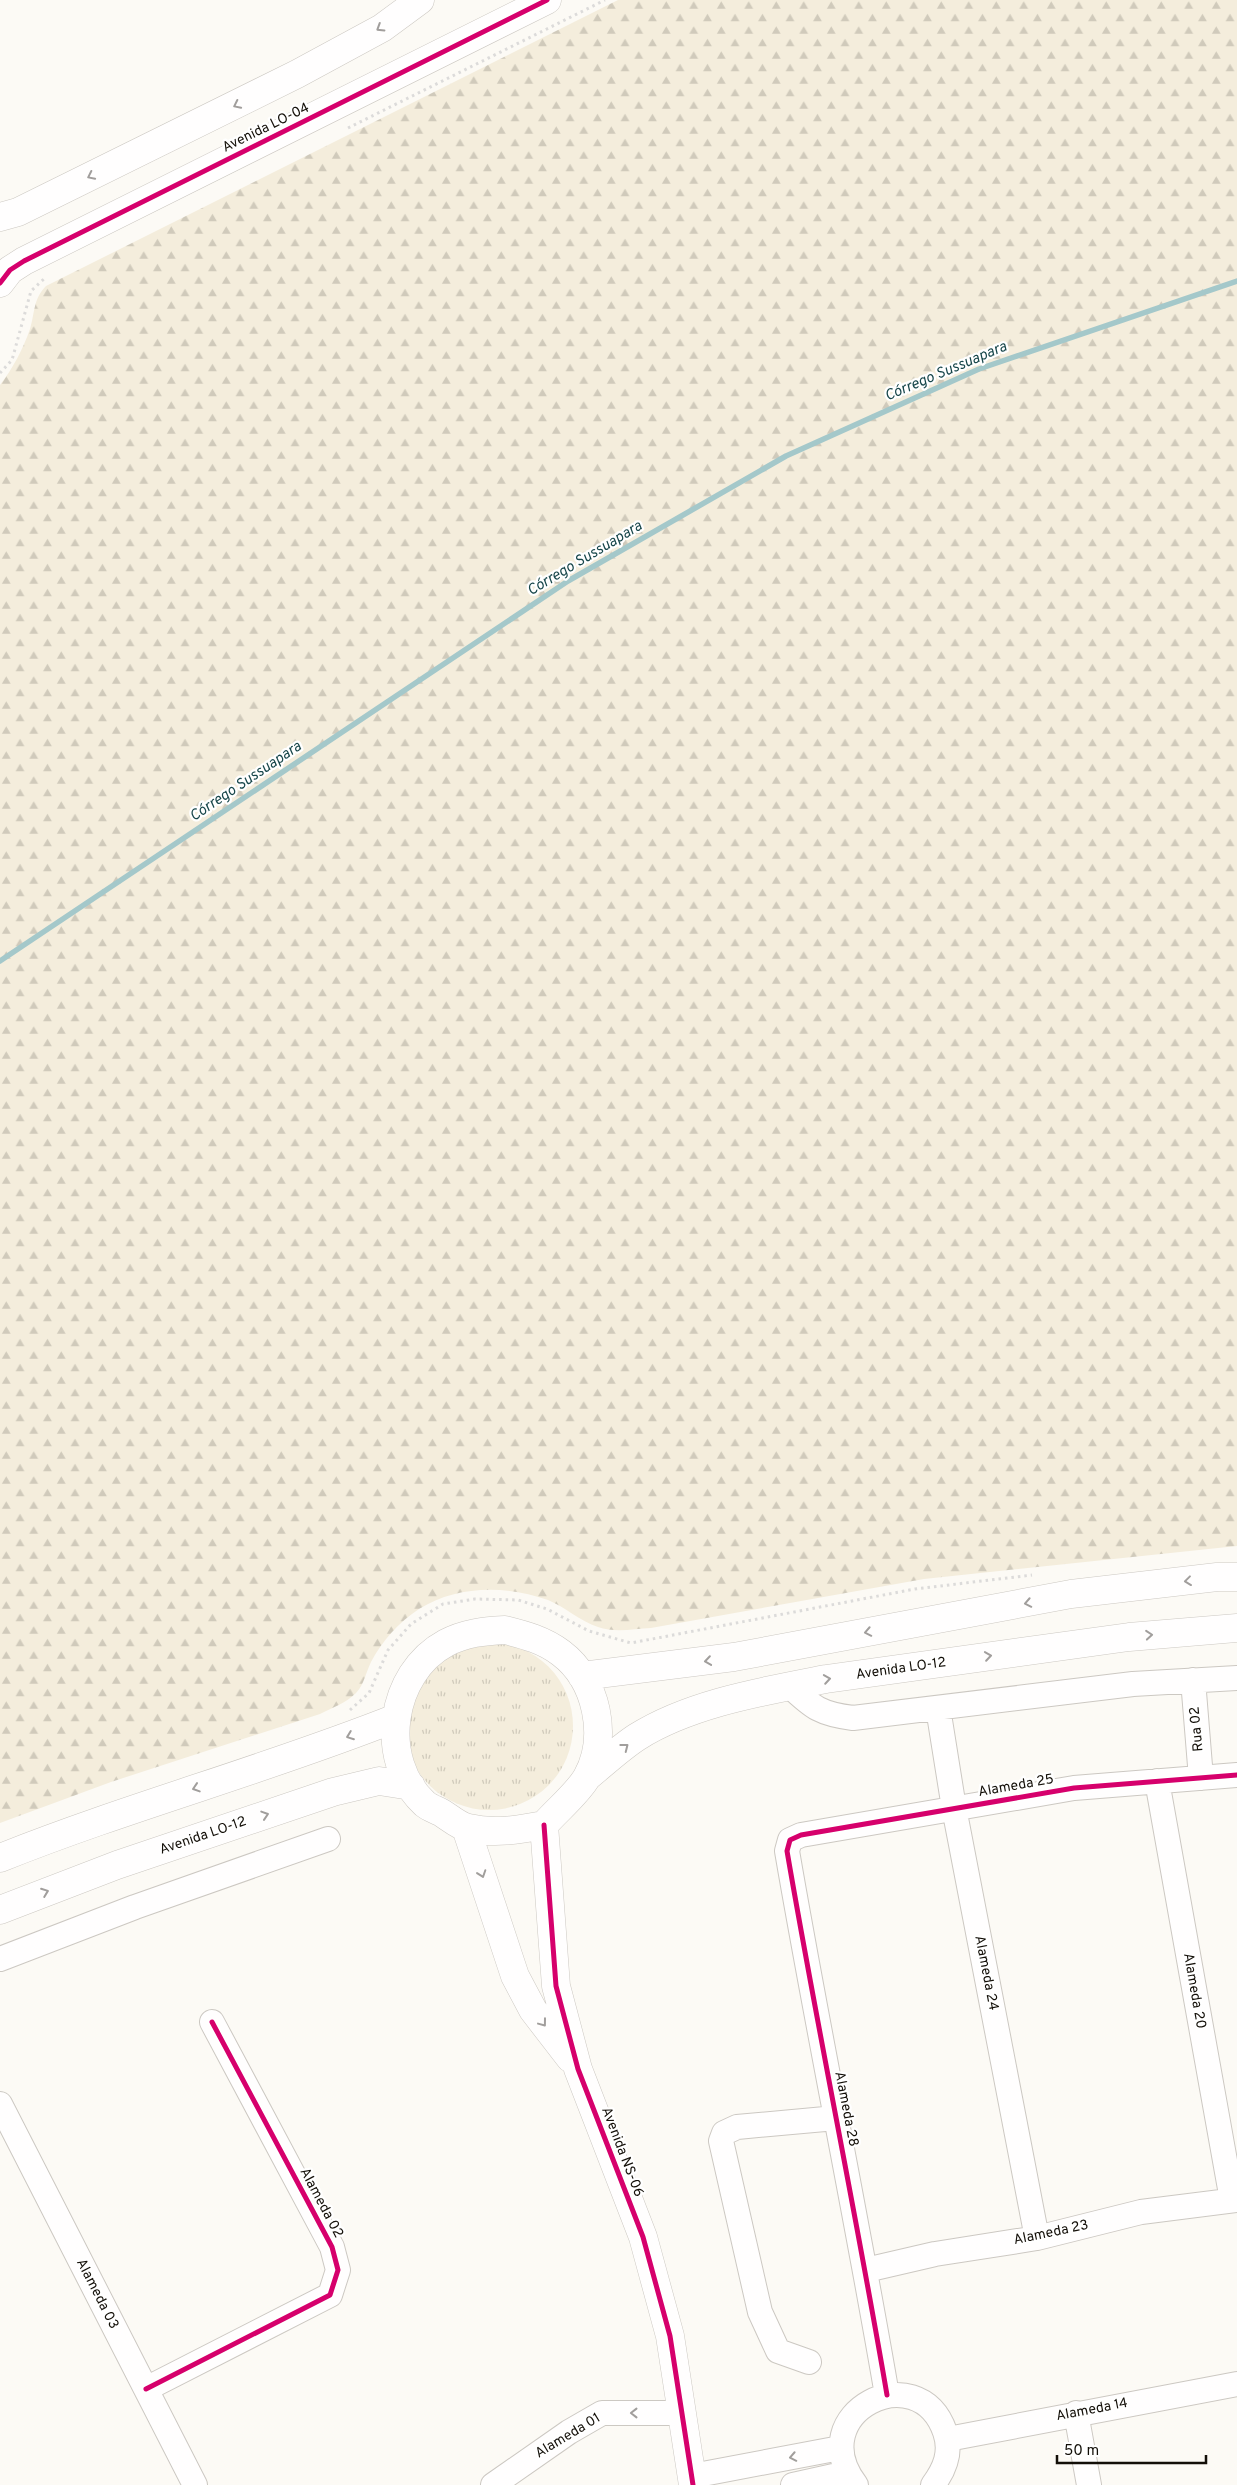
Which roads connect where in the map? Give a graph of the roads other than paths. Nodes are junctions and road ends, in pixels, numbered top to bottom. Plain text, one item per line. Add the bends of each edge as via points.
1 (420, 0) edge
2 (547, 0) edge
3 (0, 217) edge
4 (0, 283) edge
5 (1237, 1577) edge
6 (1237, 1628) edge
7 (582, 1676) junction
8 (1237, 1678) edge
9 (1193, 1680) junction
10 (790, 1686) junction
11 (938, 1708) junction
12 (396, 1718) junction
13 (1237, 1775) edge
14 (587, 1777) junction
15 (1201, 1778) junction
16 (1157, 1781) junction
17 (411, 1786) junction
18 (954, 1808) junction
19 (544, 1825) junction
20 (466, 1828) junction
21 (801, 1835) joint
22 (328, 1839) dead end
23 (0, 1858) edge
24 (0, 1914) edge
25 (0, 1959) edge
26 (212, 2022) dead end
27 (578, 2069) junction
28 (0, 2104) edge
29 (836, 2118) junction
30 (1234, 2200) edge
31 (1037, 2238) junction
32 (866, 2270) junction
33 (809, 2362) dead end
34 (1237, 2384) edge
35 (146, 2389) junction
36 (887, 2395) junction
37 (682, 2413) junction
38 (1076, 2413) junction
39 (948, 2439) junction
40 (840, 2448) junction
41 (851, 2479) edge
42 (693, 2480) edge
43 (195, 2485) edge
44 (493, 2485) edge
45 (793, 2485) edge
46 (933, 2485) edge
47 (1090, 2485) edge

1 -> 3 street via 376,31 297,74 21,210
2 - 4 street, Avenida LO-04 via 24,260
5 -> 7 street via 1071,1594 734,1657
10 -> 6 street, Avenida LO-12 via 1129,1636
7 - 12 street via 562,1653 535,1637 505,1630 474,1632 446,1644 421,1663 404,1688
7 - 14 street via 593,1700 598,1726 596,1752
8 - 9 street
9 - 11 street via 1133,1684
9 - 15 street, Rua 02
10 - 11 street via 806,1702 827,1714 853,1718
14 -> 10 street, Avenida LO-12 via 638,1737 688,1712
11 - 18 street, Alameda 24
12 - 17 street via 397,1753
12 -> 23 street via 330,1744 74,1829
13 - 15 street, Alameda 25
14 - 19 street
15 - 16 street, Alameda 25
16 - 18 street, Alameda 25 via 1074,1788
16 - 30 street, Alameda 20
17 - 20 street via 426,1804
24 -> 17 street, Avenida LO-12 via 117,1865 332,1792 380,1781
18 - 21 street, Alameda 25
18 - 31 street, Alameda 24
19 - 20 street via 492,1832
19 - 27 street, Avenida NS-06 via 556,1986
20 -> 27 street, Avenida NS-06 via 515,1976 533,2010
21 - 29 street, Alameda 28 via 790,1840 787,1851
22 - 25 street
26 - 35 street, Alameda 02 via 332,2247 338,2270 330,2295
27 - 37 street, Avenida NS-06 via 643,2237 670,2336
28 - 35 street, Alameda 03
29 - 32 street, Alameda 28
29 - 33 street via 737,2128 724,2133 721,2141 760,2312 778,2351
30 - 31 street, Alameda 23 via 1141,2212
31 - 32 street, Alameda 23 via 935,2254
32 - 36 street, Alameda 28
34 - 38 street, Alameda 14
35 - 43 street, Alameda 03
36 - 39 street via 918,2399 932,2409
36 - 40 street via 866,2402 853,2414 844,2430
37 - 42 street, Avenida NS-06
37 -> 44 street, Alameda 01 via 602,2413
38 - 39 street, Alameda 14
38 - 47 street
39 - 46 street via 948,2456
40 - 41 street
40 -> 42 street
41 - 45 street

